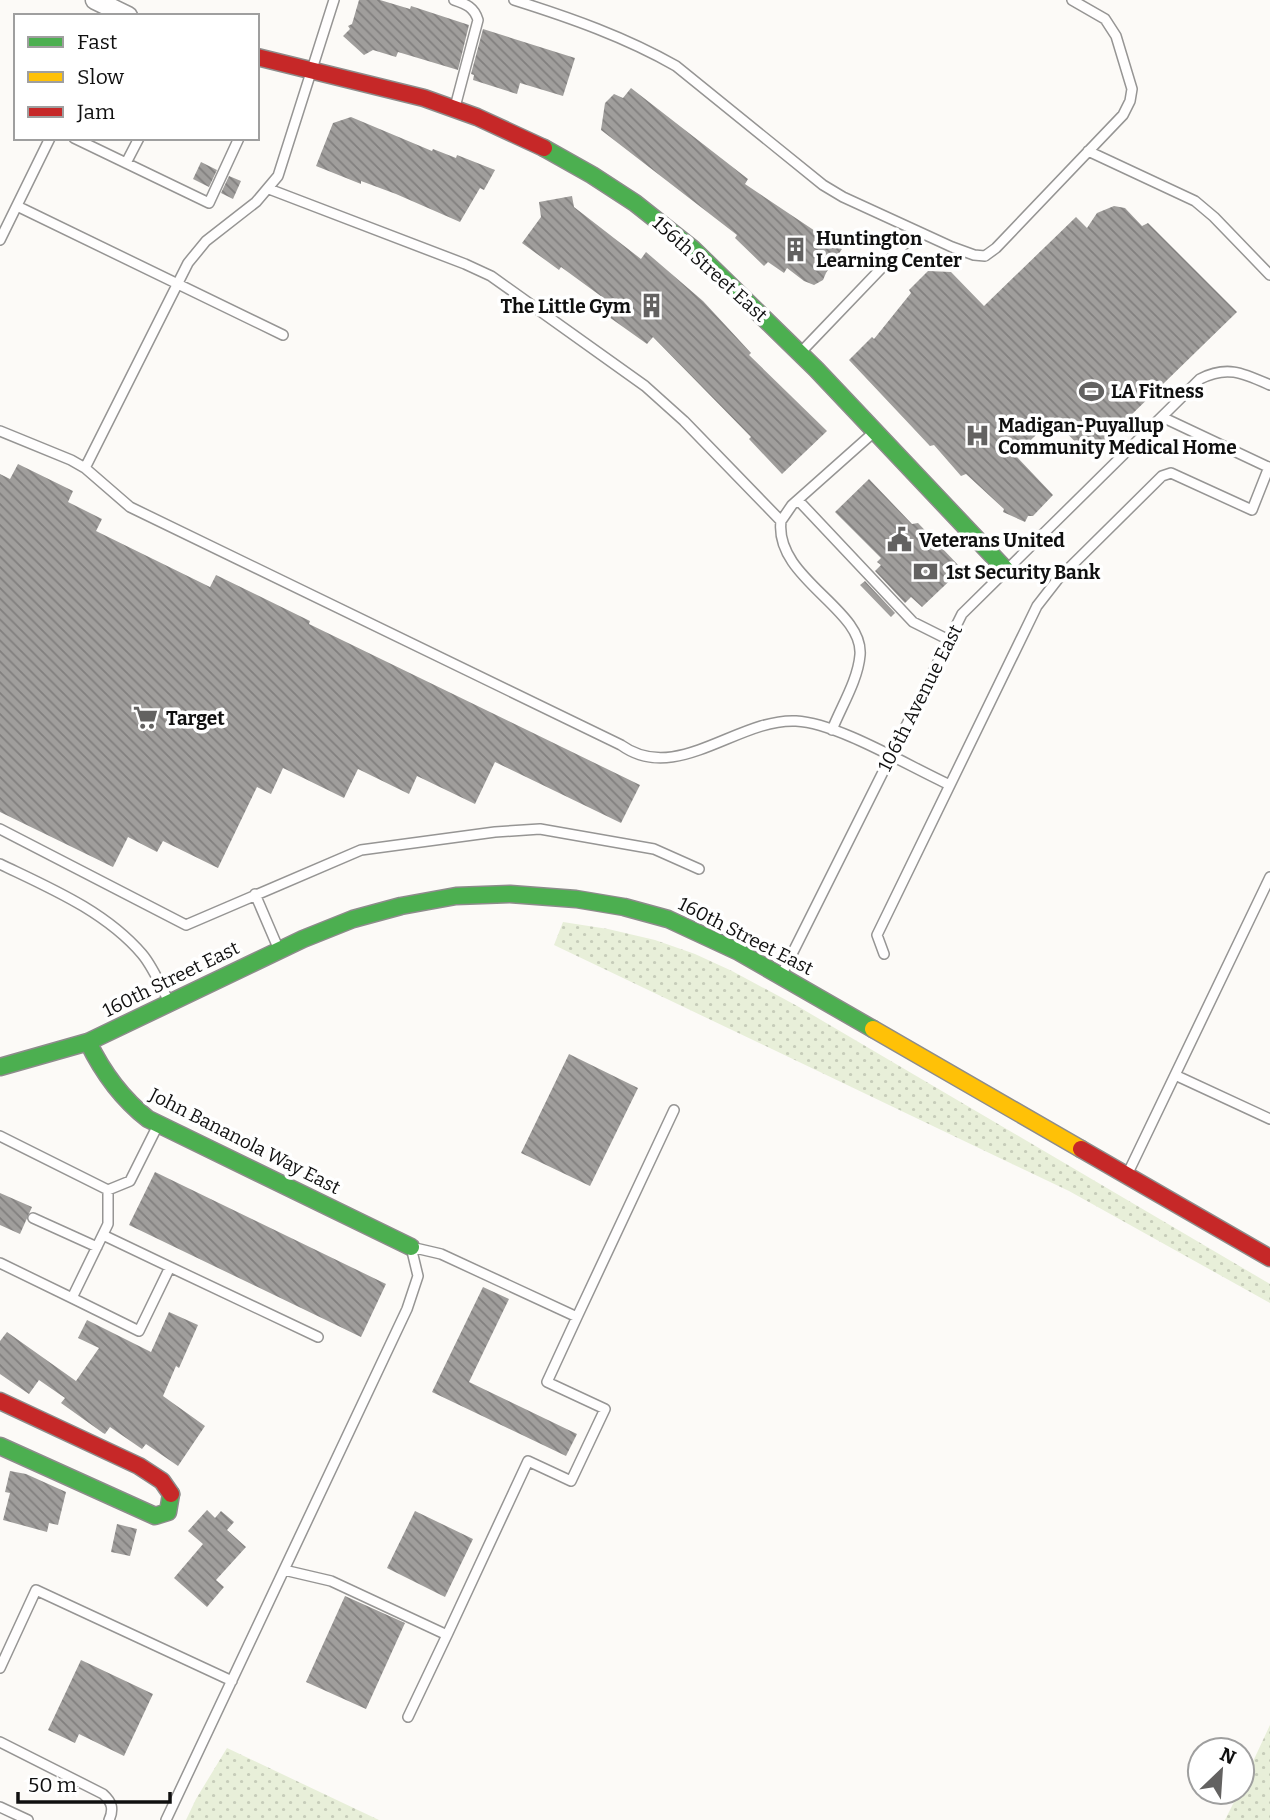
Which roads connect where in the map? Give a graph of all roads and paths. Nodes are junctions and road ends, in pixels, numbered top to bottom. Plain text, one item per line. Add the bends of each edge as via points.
1 (94, 0) edge
2 (334, 0) edge
3 (454, 0) edge
4 (514, 0) edge
5 (1072, 0) edge
6 (124, 14) edge
7 (259, 58) edge
8 (313, 71) junction
9 (454, 109) junction
10 (49, 140) edge
11 (78, 140) edge
12 (138, 140) edge
13 (238, 140) edge
14 (1088, 151) junction
15 (126, 163) junction
16 (268, 189) junction
17 (17, 206) junction
18 (917, 231) junction
19 (0, 240) edge
20 (1270, 275) edge
21 (177, 284) junction
22 (283, 335) dead end
23 (800, 353) junction
24 (1270, 385) edge
25 (1162, 417) junction
26 (0, 431) edge
27 (874, 432) junction
28 (85, 468) junction
29 (1269, 468) edge
30 (798, 500) junction
31 (781, 521) junction
32 (1007, 571) junction
33 (949, 640) junction
34 (832, 730) junction
35 (890, 757) junction
36 (950, 785) junction
37 (0, 829) edge
38 (0, 864) edge
39 (699, 869) dead end
40 (1270, 877) edge
41 (255, 894) junction
42 (279, 950) junction
43 (884, 954) dead end
44 (781, 976) junction
45 (170, 1003) junction
46 (88, 1042) junction
47 (0, 1068) edge
48 (1175, 1075) junction
49 (674, 1110) dead end
50 (1270, 1119) edge
51 (159, 1124) junction
52 (0, 1136) edge
53 (1127, 1176) junction
54 (108, 1190) junction
55 (33, 1218) dead end
56 (103, 1235) junction
57 (97, 1247) junction
58 (411, 1247) junction
59 (1270, 1258) edge
60 (0, 1263) edge
61 (170, 1268) junction
62 (72, 1298) junction
63 (578, 1317) junction
64 (318, 1337) dead end
65 (0, 1401) edge
66 (0, 1446) edge
67 (284, 1570) junction
68 (447, 1635) junction
69 (0, 1668) edge
70 (232, 1681) junction
71 (408, 1717) dead end
72 (0, 1742) edge
73 (0, 1807) edge
74 (28, 1820) edge
75 (109, 1820) edge
76 (166, 1820) edge

1 - 6 street
2 - 8 lane
3 - 9 lane via 468,5 478,20
4 - 18 lane via 591,25 676,66 823,185
5 - 14 lane via 1105,19 1116,36 1132,89 1123,115
7 - 8 street, 156th Street East
8 - 9 street, 156th Street East via 390,88
8 - 16 lane via 283,165
9 - 23 street, 156th Street East via 520,136 653,216
10 - 17 lane
11 - 15 lane
12 - 15 lane
13 - 15 lane via 209,203
14 - 18 lane via 985,256
14 - 20 lane via 1195,201
16 - 21 lane via 206,241
16 - 31 lane via 465,264 512,290 645,386
17 - 19 lane
17 - 21 lane
18 - 23 lane
21 - 22 lane
21 - 28 lane
23 - 27 street, 156th Street East
24 - 25 lane, 106th Avenue East via 1225,370 1212,372
25 - 29 lane
25 - 32 lane, 106th Avenue East
26 - 28 lane
27 - 30 lane
27 - 32 street, 156th Street East
28 - 34 lane via 130,507 631,752 676,757 770,724 796,721
29 - 36 lane via 1252,510 1171,473 1111,525 1037,606
30 - 31 lane
30 - 33 lane via 913,622
31 - 34 lane via 782,542 790,560 852,628 860,643 855,674
32 - 33 lane, 106th Avenue East via 962,614
33 - 35 lane, 106th Avenue East
34 - 35 lane
35 - 36 lane
35 - 44 lane, 106th Avenue East
36 - 43 lane via 877,935
37 - 41 lane via 186,925
38 - 45 lane via 78,902 118,931 143,956
39 - 41 lane via 654,849 540,829 361,849
40 - 48 lane
41 - 42 lane
42 - 44 street, 160th Street East via 353,919 401,906 456,896 510,894 624,906 668,919
42 - 45 street, 160th Street East
44 - 53 street, 160th Street East
45 - 46 street, 160th Street East
46 - 47 street, 160th Street East
46 - 51 street, John Bananola Way East via 116,1092
48 - 50 lane
48 - 53 lane
49 - 63 lane
51 - 54 lane via 130,1181
51 - 58 street, John Bananola Way East
52 - 54 lane
53 - 59 street, 160th Street East
54 - 56 lane via 108,1224
55 - 57 lane
56 - 57 lane
56 - 61 lane
57 - 62 lane
58 - 63 lane via 441,1254
58 - 67 lane via 418,1276 407,1309
60 - 62 lane
61 - 62 lane via 139,1331
61 - 64 lane
63 - 68 lane via 547,1382 605,1409 571,1481 528,1461
65 - 66 street via 162,1481 172,1496 168,1512 156,1516
67 - 68 lane via 331,1581
67 - 70 lane
68 - 71 lane
69 - 70 lane via 36,1590
70 - 76 lane
72 - 75 lane via 103,1794 111,1804
73 - 74 lane

